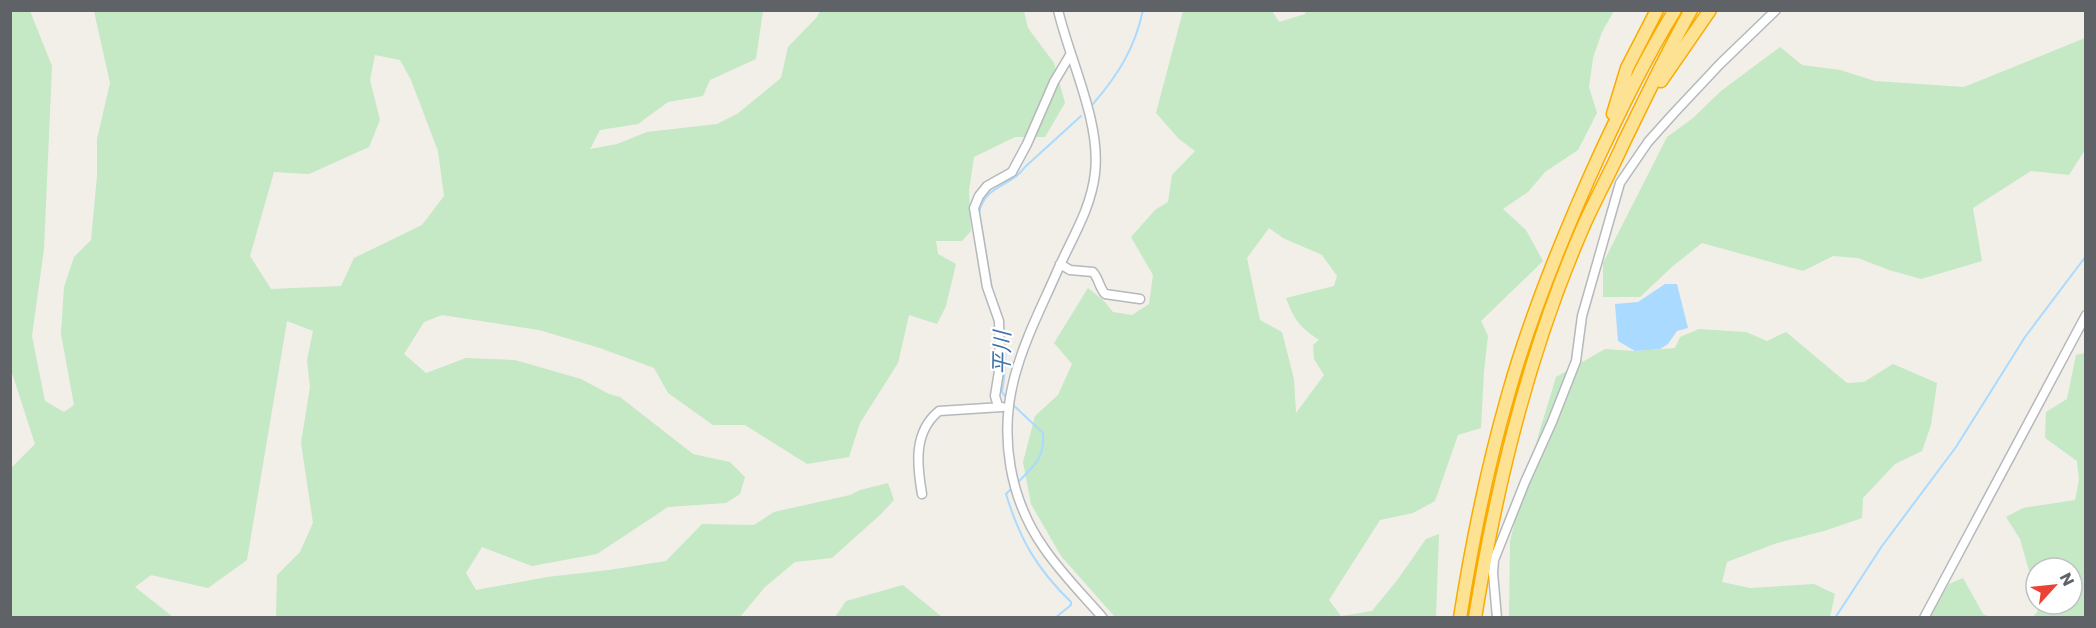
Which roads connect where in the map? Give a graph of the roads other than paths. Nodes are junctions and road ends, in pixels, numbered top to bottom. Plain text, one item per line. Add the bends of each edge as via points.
1 (1058, 10) edge
2 (1657, 10) edge
3 (1675, 10) edge
4 (1691, 10) edge
5 (1710, 10) edge
6 (1776, 10) edge
7 (1070, 55) junction
8 (1634, 121) junction
9 (1569, 223) junction
10 (1060, 264) junction
11 (1140, 299) dead end
12 (2085, 315) edge
13 (1009, 404) junction
14 (998, 406) junction
15 (922, 494) dead end
16 (1103, 618) edge
17 (1460, 618) edge
18 (1475, 618) edge
19 (1497, 618) edge
20 (1924, 618) edge

1 - 7 street
2 - 9 highway via 1627,68 1612,118 1579,187
3 - 9 highway via 1616,120
4 - 8 highway
5 - 8 highway
6 - 19 street via 1674,112 1620,183 1582,316 1576,361 1494,560
7 - 10 street via 1093,132 1096,165 1087,207
7 - 14 street via 1012,172 987,186 974,208 987,287 999,321 1000,365 995,396
8 - 18 highway via 1583,226 1540,343 1505,467
9 - 17 highway via 1508,394 1473,541
10 - 11 street via 1070,270 1093,272 1105,294
10 - 13 street via 1025,345
12 - 20 street
13 - 14 street
13 - 16 street via 1007,435 1013,481 1027,518 1044,548
14 - 15 street via 939,411 925,425 918,459

